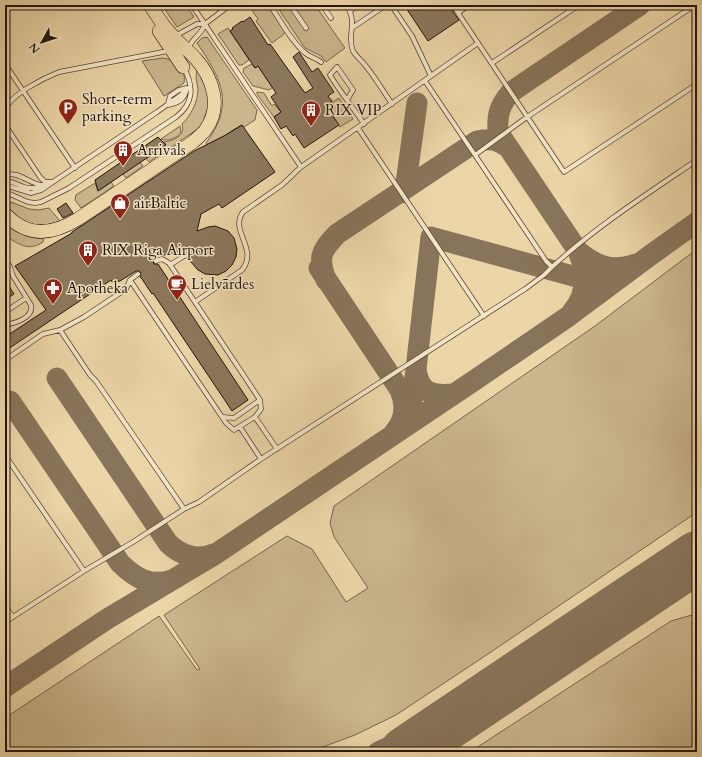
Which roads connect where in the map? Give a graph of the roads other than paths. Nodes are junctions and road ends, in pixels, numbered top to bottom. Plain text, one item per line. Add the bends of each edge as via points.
1 (142, 5) edge
2 (150, 5) edge
3 (192, 5) edge
4 (230, 5) edge
5 (270, 5) edge
6 (290, 5) edge
7 (322, 5) edge
8 (346, 5) edge
9 (359, 5) edge
10 (386, 5) edge
11 (391, 5) edge
12 (453, 5) edge
13 (459, 5) edge
14 (469, 5) edge
15 (579, 5) edge
16 (695, 5) edge
17 (350, 11) junction
18 (458, 13) junction
19 (331, 18) dead end
20 (205, 24) junction
21 (306, 28) dead end
22 (352, 28) junction
23 (173, 37) junction
24 (478, 43) junction
25 (183, 59) junction
26 (321, 62) dead end
27 (492, 63) junction
28 (5, 64) edge
29 (431, 76) junction
30 (425, 81) junction
31 (697, 84) edge
32 (186, 88) junction
33 (23, 92) junction
34 (347, 100) junction
35 (392, 104) junction
36 (168, 105) junction
37 (5, 110) edge
38 (527, 117) junction
39 (364, 124) junction
40 (5, 126) edge
41 (358, 128) junction
42 (475, 155) junction
43 (697, 160) edge
44 (301, 167) junction
45 (74, 168) junction
46 (5, 175) edge
47 (5, 181) edge
48 (51, 184) junction
49 (5, 186) edge
50 (5, 192) edge
51 (5, 214) edge
52 (189, 255) dead end
53 (5, 259) edge
54 (156, 261) dead end
55 (170, 265) junction
56 (552, 267) junction
57 (138, 274) dead end
58 (130, 280) junction
59 (26, 298) junction
60 (195, 302) junction
61 (5, 312) edge
62 (484, 316) junction
63 (5, 325) edge
64 (60, 330) junction
65 (5, 360) edge
66 (260, 400) junction
67 (223, 417) junction
68 (255, 417) junction
69 (240, 427) junction
70 (277, 450) junction
71 (5, 455) edge
72 (261, 459) junction
73 (184, 509) junction
74 (84, 571) junction
75 (5, 606) edge
76 (13, 617) junction
77 (5, 622) edge

1 - 25 main road
2 - 23 main road
3 - 20 lane
4 - 20 lane
5 - 26 lane via 295,42 306,54
6 - 21 lane
7 - 19 lane
8 - 17 lane
9 - 17 lane
10 - 22 lane
11 - 29 lane via 412,36
12 - 18 lane
13 - 18 lane
14 - 18 lane
15 - 27 lane
16 - 38 lane
17 - 22 lane
18 - 24 lane
20 - 23 lane via 197,24
20 - 25 lane via 202,32 191,42
20 - 44 lane
22 - 35 lane via 353,50
23 - 25 main road
24 - 27 lane
24 - 29 lane
25 - 32 lane
25 - 33 lane via 157,52 59,72
25 - 50 lane via 191,97 182,112 69,188 41,202 28,202
25 - 51 main road via 200,64 213,91 214,103 210,122 193,142 59,229 44,232 27,230 11,221
27 - 38 lane
28 - 33 lane
29 - 30 lane
30 - 35 lane
30 - 42 lane
31 - 38 lane via 564,172
32 - 36 lane via 170,96
32 - 36 lane via 184,97 175,104
33 - 37 lane
33 - 45 lane
34 - 34 lane via 330,75 337,67 352,90
34 - 39 lane
35 - 39 lane
36 - 45 lane
38 - 42 lane
39 - 41 lane
40 - 48 lane via 40,177
41 - 44 lane
41 - 62 lane
42 - 56 lane
43 - 56 lane via 619,213
44 - 60 lane via 282,185 243,212 239,225 248,257 246,264 242,270
45 - 48 lane
46 - 48 lane via 13,174 41,186
47 - 48 lane via 32,188
48 - 49 lane via 31,193
52 - 55 lane
53 - 59 lane
54 - 55 lane via 166,261
55 - 60 lane
56 - 62 lane
57 - 58 lane
58 - 64 lane via 126,289
58 - 67 lane
59 - 61 lane
59 - 63 lane via 32,305 30,314 17,323
60 - 66 lane
62 - 70 lane
64 - 65 lane via 43,334
64 - 73 lane
66 - 67 lane via 234,418
66 - 68 lane via 261,409
67 - 69 lane via 234,430
68 - 69 lane
68 - 70 lane
69 - 72 lane
70 - 72 lane
71 - 74 lane
72 - 73 lane via 199,502
73 - 74 lane
74 - 76 lane
75 - 76 lane
76 - 77 lane

